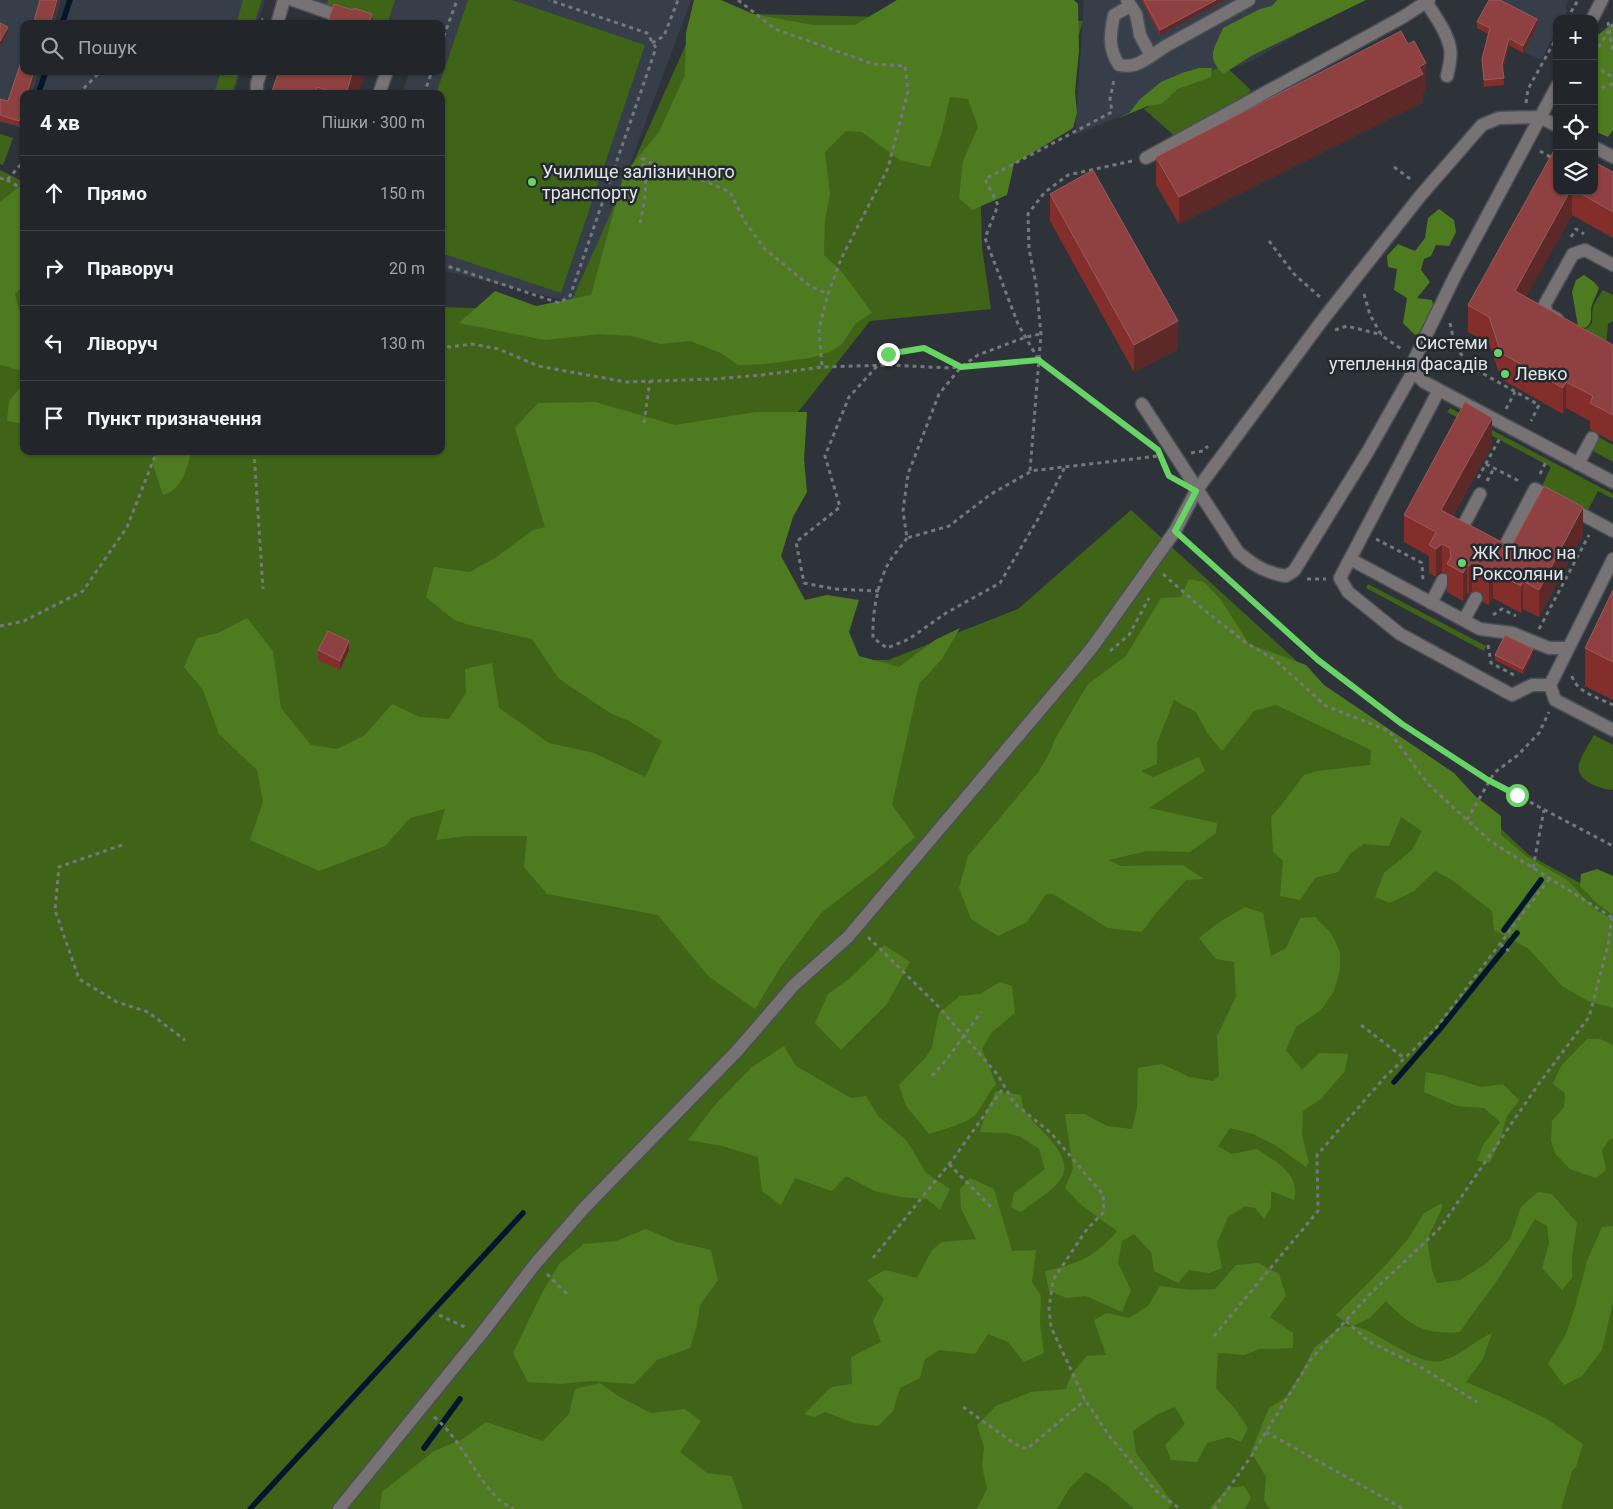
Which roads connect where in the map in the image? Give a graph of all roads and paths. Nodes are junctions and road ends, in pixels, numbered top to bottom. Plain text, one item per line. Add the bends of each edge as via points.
1 (284, 0) edge
2 (293, 0) edge
3 (456, 0) edge
4 (549, 0) edge
5 (678, 0) edge
6 (738, 0) edge
7 (1249, 0) edge
8 (1578, 0) edge
9 (1602, 0) edge
10 (1427, 1) edge
11 (1126, 4) edge
12 (1569, 15) edge
13 (1594, 15) edge
14 (278, 20) edge
15 (350, 20) edge
16 (1613, 24) edge
17 (445, 32) edge
18 (1608, 32) junction
19 (652, 43) junction
20 (1598, 48) edge
21 (1613, 54) edge
22 (1151, 56) junction
23 (1119, 66) junction
24 (1598, 68) edge
25 (97, 75) edge
26 (260, 75) edge
27 (386, 75) edge
28 (431, 75) edge
29 (1447, 76) dead end
30 (1613, 77) edge
31 (1613, 84) edge
32 (1598, 89) edge
33 (82, 90) edge
34 (257, 90) edge
35 (380, 90) edge
36 (425, 90) edge
37 (1553, 93) edge
38 (1540, 117) junction
39 (1553, 124) edge
40 (1598, 149) edge
41 (1541, 152) dead end
42 (1613, 157) edge
43 (1146, 158) joint
44 (1553, 159) edge
45 (20, 165) edge
46 (1394, 167) dead end
47 (0, 178) edge
48 (7, 180) junction
49 (20, 188) edge
50 (1425, 191) junction
51 (640, 223) dead end
52 (1268, 241) dead end
53 (445, 265) edge
54 (1613, 265) edge
55 (1358, 276) junction
56 (828, 294) junction
57 (1333, 308) junction
58 (1450, 320) dead end
59 (1568, 326) edge
60 (1041, 334) junction
61 (1382, 336) junction
62 (1026, 337) junction
63 (1438, 337) dead end
64 (1309, 339) junction
65 (445, 344) edge
66 (1455, 347) junction
67 (1415, 358) junction
68 (1039, 360) junction
69 (822, 367) junction
70 (961, 367) junction
71 (1413, 372) junction
72 (650, 381) junction
73 (1439, 390) junction
74 (1142, 404) dead end
75 (644, 423) dead end
76 (1502, 434) dead end
77 (1523, 435) junction
78 (1592, 438) dead end
79 (1150, 445) dead end
80 (1208, 445) dead end
81 (1158, 450) dead end
82 (1174, 454) junction
83 (155, 455) edge
84 (254, 455) edge
85 (1160, 456) junction
86 (1162, 462) dead end
87 (1486, 464) junction
88 (1578, 464) junction
89 (1065, 467) junction
90 (1030, 471) junction
91 (1610, 479) edge
92 (1477, 481) dead end
93 (1535, 489) junction
94 (1197, 490) junction
95 (1480, 494) dead end
96 (1596, 522) junction
97 (1380, 530) dead end
98 (1175, 531) junction
99 (1613, 531) edge
100 (907, 538) junction
101 (1350, 559) junction
102 (1613, 559) edge
103 (1150, 564) junction
104 (1290, 574) junction
105 (1340, 578) junction
106 (1443, 580) dead end
107 (263, 589) dead end
108 (879, 591) junction
109 (1433, 598) junction
110 (1476, 598) dead end
111 (1467, 616) junction
112 (1517, 617) dead end
113 (1532, 625) dead end
114 (0, 626) edge
115 (1568, 648) junction
116 (1586, 681) edge
117 (1574, 683) dead end
118 (1550, 685) junction
119 (1582, 689) junction
120 (1555, 700) junction
121 (1613, 705) edge
122 (1613, 730) edge
123 (1490, 781) junction
124 (1544, 810) junction
125 (1467, 820) junction
126 (122, 845) dead end
127 (1613, 846) edge
128 (1533, 868) junction
129 (1550, 878) junction
130 (1613, 918) edge
131 (857, 927) junction
132 (1500, 944) junction
133 (1509, 951) dead end
134 (981, 1012) dead end
135 (1361, 1025) dead end
136 (963, 1036) junction
137 (186, 1040) dead end
138 (1404, 1058) junction
139 (932, 1076) dead end
140 (1004, 1087) junction
141 (949, 1164) junction
142 (994, 1210) dead end
143 (873, 1258) dead end
144 (536, 1262) junction
145 (568, 1295) dead end
146 (439, 1315) dead end
147 (1346, 1321) junction
148 (482, 1333) junction
149 (1214, 1336) dead end
150 (1085, 1400) junction
151 (1477, 1402) dead end
152 (963, 1407) dead end
153 (438, 1420) dead end
154 (1266, 1432) junction
155 (340, 1509) edge
156 (514, 1509) edge
157 (1180, 1509) edge
158 (1214, 1509) edge
159 (1404, 1509) edge

1 - 14 street
2 - 15 street
3 - 17 path
4 - 19 path via 647,33
5 - 19 path via 664,36
6 - 56 path via 775,29 873,64 905,66 908,91 888,168 841,259
7 - 22 street
8 - 12 path
9 - 13 street
10 - 29 street via 1451,48
10 - 43 street
11 - 22 street via 1136,14 1140,35
11 - 23 street via 1114,14 1111,27 1113,55
16 - 18 path
18 - 20 path
18 - 21 path
19 - 53 path via 656,48 570,296 559,303
22 - 23 street via 1129,68
23 - 62 path via 1110,99 1112,112 985,179 998,205 985,238
24 - 30 path
25 - 33 path
26 - 34 street
27 - 35 street
28 - 36 path
31 - 32 path
37 - 38 street
38 - 39 street
38 - 50 street via 1498,118 1482,125
38 - 67 street
40 - 42 street
41 - 44 path
43 - 60 path via 1068,175 1044,193 1028,214 1029,249
45 - 48 path
46 - 50 path
47 - 48 path
48 - 49 path
50 - 55 street
51 - 56 path via 646,197 642,158 669,173 700,179 730,192 745,222 765,249 810,286
52 - 57 path via 1294,274
54 - 59 street via 1585,250 1573,254 1545,304 1546,313
55 - 57 street
55 - 61 path via 1370,314
56 - 69 path via 819,329
57 - 64 street
58 - 66 path
60 - 62 path
60 - 68 path
61 - 64 path via 1347,326
61 - 67 path
62 - 68 path
62 - 70 path via 978,355
63 - 66 path
64 - 94 street
65 - 72 path via 449,347 472,344 499,349 538,366 626,382
66 - 77 path via 1479,372 1539,405
67 - 71 street
68 - 70 path
68 - 79 path
68 - 90 path
69 - 70 path
69 - 72 path via 714,379
70 - 100 path via 939,394 908,474 903,511
70 - 108 path via 924,348 888,354 848,397 825,456 840,507 796,542 804,583 835,589
71 - 73 street
71 - 104 street via 1367,453
72 - 75 path
73 - 77 street
73 - 101 street
74 - 82 street
76 - 87 path
77 - 88 street
78 - 88 street
80 - 82 path via 1203,451
81 - 85 path
82 - 94 street
83 - 114 path via 127,527 83,591 24,621
84 - 107 path
85 - 86 path
85 - 89 path
87 - 92 path
87 - 93 path
88 - 91 street
89 - 90 path
89 - 108 path via 1000,582 909,639 887,648 873,638 872,619
90 - 100 path via 991,494 949,526
93 - 95 street via 1502,552 1461,530
93 - 96 street
94 - 98 street
94 - 104 street via 1238,552 1252,565 1272,574
96 - 99 street
96 - 113 path via 1540,629
97 - 109 path via 1375,539 1422,563 1423,588
98 - 103 street
98 - 123 path via 1318,660 1402,724
100 - 108 path via 888,564
101 - 105 street
101 - 109 street
102 - 115 street
103 - 125 path via 1224,626 1275,660 1326,706 1389,731 1428,784
103 - 131 street via 1074,671
104 - 105 path via 1302,579
105 - 118 street via 1348,592 1400,634 1512,695 1532,685
106 - 109 street
109 - 111 street
110 - 111 street
111 - 112 path via 1484,620 1502,609
111 - 115 street via 1480,628 1512,634 1549,648
115 - 118 street
116 - 119 path
117 - 119 path
118 - 120 street
119 - 121 path
120 - 122 street
120 - 123 path via 1539,733 1494,773
123 - 124 path
123 - 125 path
124 - 127 path
124 - 128 path
125 - 128 path via 1490,841
126 - 137 path via 59,867 55,910 79,979 116,1002 148,1012
128 - 129 path
129 - 130 path
129 - 132 path
130 - 147 path via 1589,1016 1440,1228
131 - 136 path via 930,998
131 - 144 street via 794,985 737,1051
132 - 133 path
132 - 138 path via 1436,1028
134 - 136 path
135 - 138 path
136 - 139 path
136 - 140 path via 998,1075
138 - 149 path via 1318,1155 1318,1211
140 - 141 path
140 - 150 path via 1014,1103 1051,1133 1103,1194 1104,1212 1087,1228 1053,1280 1049,1309 1051,1327
141 - 142 path
141 - 143 path
144 - 145 path
144 - 148 street
146 - 148 path
147 - 151 path via 1368,1340 1419,1366
147 - 154 path via 1311,1359
148 - 155 street
150 - 152 path via 1027,1449 1014,1444
150 - 157 path via 1134,1466 1156,1491
153 - 156 path via 448,1429 498,1499
154 - 158 path
154 - 159 path

